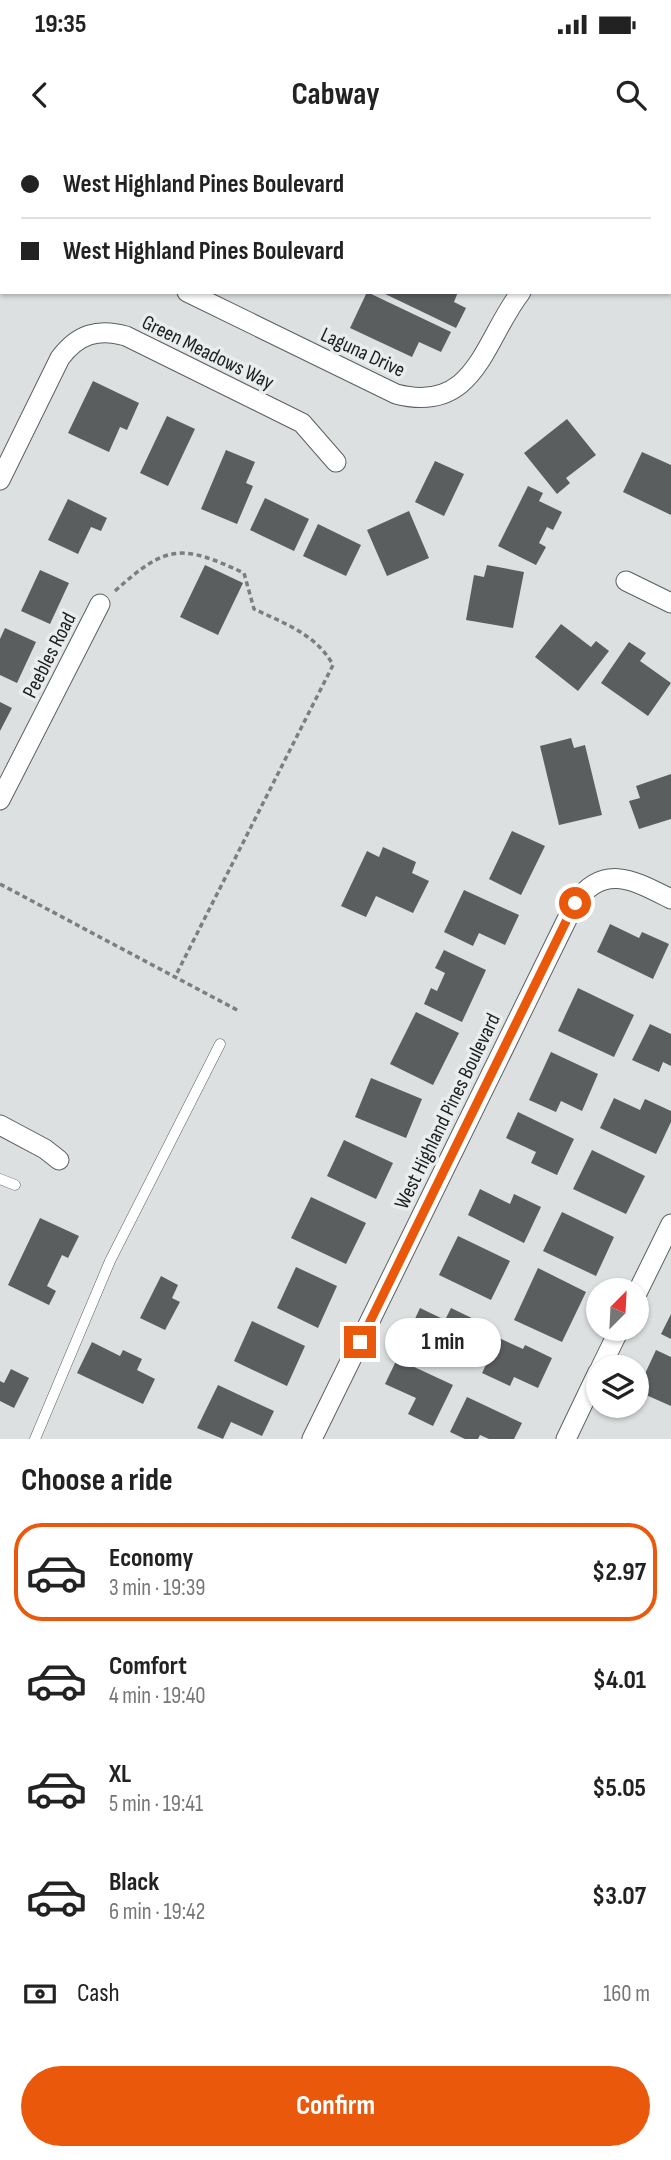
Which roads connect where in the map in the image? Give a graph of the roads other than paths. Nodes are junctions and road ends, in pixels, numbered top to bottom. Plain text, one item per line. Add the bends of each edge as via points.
1 (191, 294) edge
2 (521, 294) edge
3 (336, 462) dead end
4 (0, 480) edge
5 (626, 581) dead end
6 (671, 603) edge
7 (100, 604) road end
8 (0, 800) edge
9 (671, 899) edge
10 (220, 1044) dead end
11 (0, 1125) edge
12 (59, 1160) dead end
13 (0, 1179) edge
14 (15, 1185) dead end
15 (671, 1224) edge
16 (644, 1278) edge
17 (586, 1397) edge
18 (35, 1439) edge
19 (312, 1439) edge
20 (566, 1439) edge

1 - 2 street, Laguna Drive via 410,397 432,397 465,382
3 - 4 street, Green Meadows Way via 302,423 126,337 96,332 69,345 60,358
5 - 6 street
7 - 8 street, Peebles Road
9 - 19 street, West Highland Pines Boulevard via 636,882 607,878 583,891 575,903
10 - 18 lane via 110,1261
11 - 12 street
13 - 14 lane
15 - 16 street
17 - 20 street

